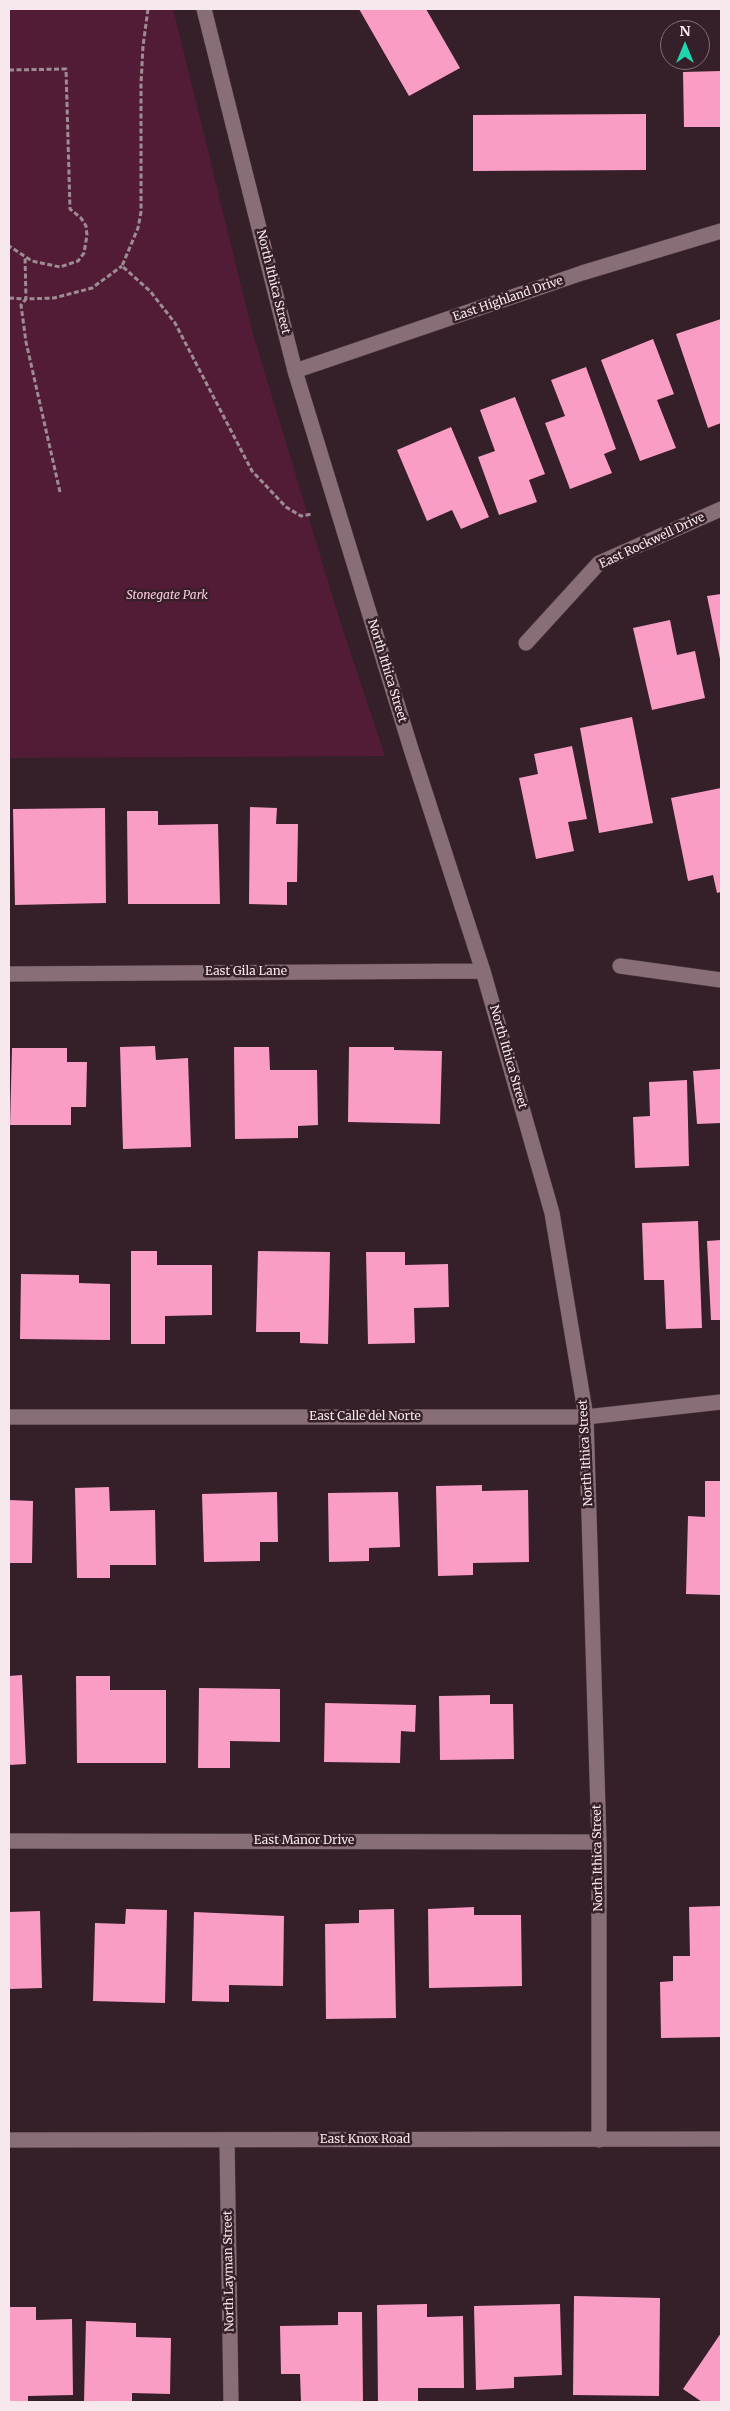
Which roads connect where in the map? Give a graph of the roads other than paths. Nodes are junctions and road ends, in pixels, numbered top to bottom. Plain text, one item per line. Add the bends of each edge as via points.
1 (204, 9) edge
2 (721, 231) edge
3 (295, 371) junction
4 (721, 509) edge
5 (526, 643) dead end
6 (620, 966) dead end
7 (484, 971) junction
8 (9, 974) edge
9 (721, 980) edge
10 (721, 1402) edge
11 (9, 1417) edge
12 (586, 1417) junction
13 (9, 1841) edge
14 (599, 1842) junction
15 (721, 2139) edge
16 (9, 2140) edge
17 (227, 2140) junction
18 (599, 2140) junction
19 (231, 2402) edge

1 - 3 street, North Ithica Street
2 - 3 street, East Highland Drive via 582,273
3 - 7 street, North Ithica Street via 411,750
4 - 5 street, East Rockwell Drive via 599,563
6 - 9 street
7 - 8 street, East Gila Lane
7 - 12 street, North Ithica Street via 552,1213
10 - 12 street, East Calle del Norte
11 - 12 street, East Calle del Norte
12 - 14 street, North Ithica Street
13 - 14 street, East Manor Drive
14 - 18 street, North Ithica Street
15 - 18 street, East Knox Road
16 - 17 street, East Knox Road
17 - 18 street, East Knox Road
17 - 19 street, North Layman Street

